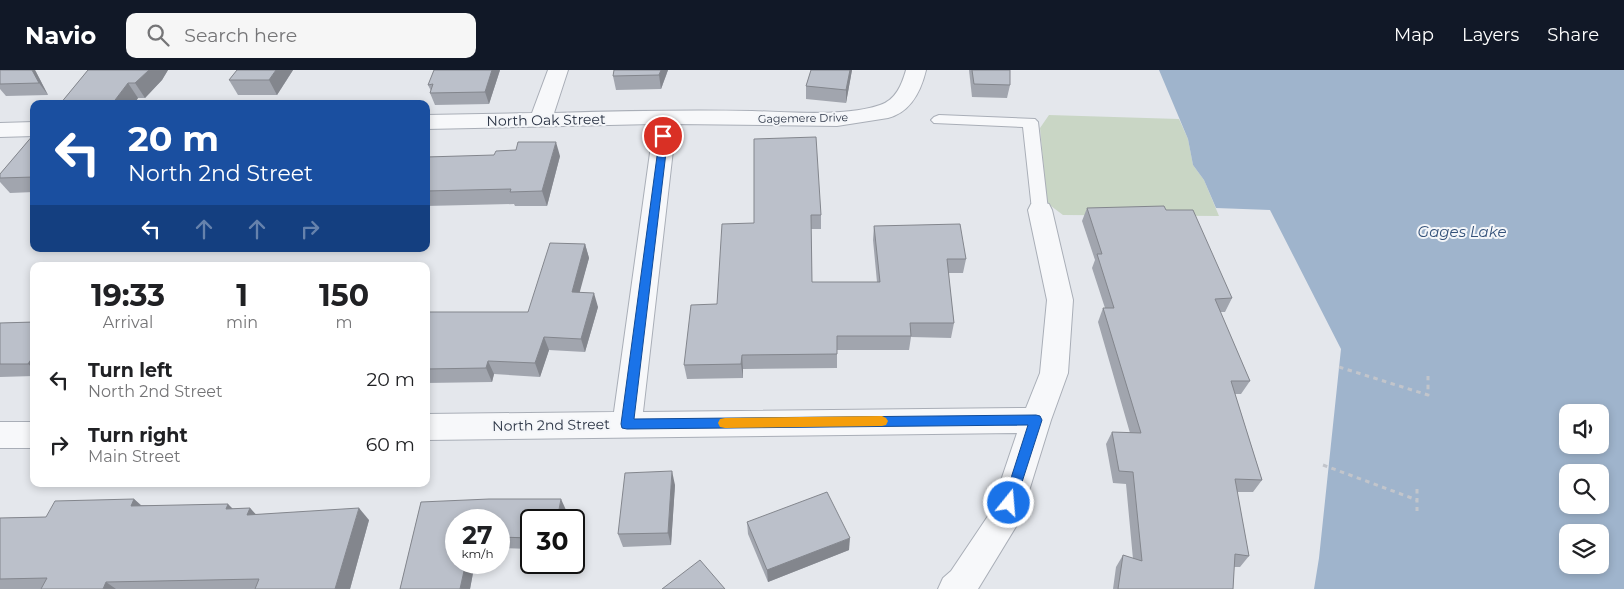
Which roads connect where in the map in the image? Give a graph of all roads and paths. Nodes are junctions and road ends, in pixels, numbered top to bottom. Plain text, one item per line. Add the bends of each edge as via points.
1 (558, 70) edge
2 (916, 70) edge
3 (666, 117) junction
4 (540, 120) junction
5 (939, 120) dead end
6 (430, 122) edge
7 (30, 129) edge
8 (0, 130) edge
9 (1040, 210) joint
10 (1339, 367) dead end
11 (1428, 376) dead end
12 (1036, 420) junction
13 (627, 424) junction
14 (430, 428) edge
15 (30, 434) edge
16 (0, 435) edge
17 (1323, 466) dead end
18 (1417, 490) dead end
19 (1417, 500) junction
20 (1417, 511) dead end
21 (955, 589) edge

1 - 4 street
2 - 3 street, Gagemere Drive via 903,100 888,111 867,116 837,119
3 - 4 street, North Oak Street
3 - 13 street
4 - 6 street, North Oak Street
5 - 9 lane via 1030,122
7 - 8 street
9 - 12 street via 1060,300 1054,373
10 - 11 path via 1428,395
12 - 13 street, North 2nd Street
12 - 21 street via 1004,520
13 - 14 street, North 2nd Street
15 - 16 street
17 - 19 path
18 - 19 path
19 - 20 path

